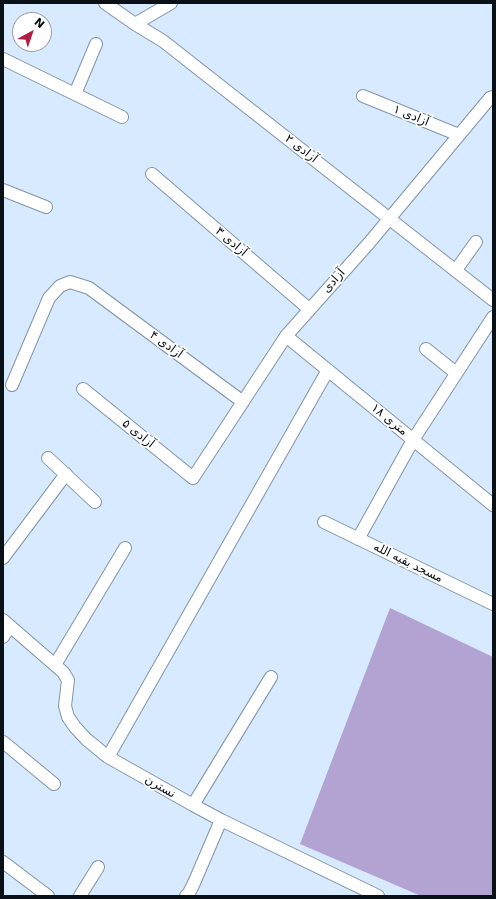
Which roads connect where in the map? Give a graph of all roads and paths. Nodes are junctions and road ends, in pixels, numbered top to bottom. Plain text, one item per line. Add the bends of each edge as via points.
1 (105, 3) edge
2 (171, 3) edge
3 (135, 24) junction
4 (96, 44) dead end
5 (3, 59) edge
6 (75, 94) junction
7 (363, 96) dead end
8 (493, 97) edge
9 (122, 117) dead end
10 (459, 135) junction
11 (152, 174) dead end
12 (3, 190) edge
13 (46, 207) dead end
14 (390, 218) junction
15 (476, 242) dead end
16 (456, 270) junction
17 (493, 300) edge
18 (309, 309) junction
19 (493, 317) edge
20 (286, 336) junction
21 (426, 349) dead end
22 (328, 370) junction
23 (456, 373) junction
24 (12, 385) dead end
25 (83, 389) dead end
26 (243, 402) junction
27 (413, 440) junction
28 (48, 458) dead end
29 (66, 474) junction
30 (193, 478) joint
31 (95, 502) dead end
32 (493, 505) edge
33 (324, 522) dead end
34 (358, 539) junction
35 (125, 548) dead end
36 (3, 558) edge
37 (493, 604) edge
38 (6, 623) edge
39 (3, 637) edge
40 (55, 665) junction
41 (272, 677) dead end
42 (3, 742) edge
43 (108, 757) junction
44 (54, 784) dead end
45 (193, 805) junction
46 (221, 820) junction
47 (3, 862) edge
48 (98, 867) dead end
49 (41, 894) edge
50 (80, 896) edge
51 (186, 896) edge
52 (378, 896) edge

1 - 3 street, آزادی ۲
2 - 3 street
3 - 14 street, آزادی ۲ via 163,41
4 - 6 street
5 - 6 street
6 - 9 street
7 - 10 street, آزادی ۱
8 - 10 street, آزادی
10 - 14 street, آزادی
11 - 18 street, آزادی ۳
12 - 13 street
14 - 16 street, آزادی ۲
14 - 18 street, آزادی
15 - 16 street
16 - 17 street, آزادی ۲
18 - 20 street, آزادی
19 - 23 street
20 - 22 street, ۱۸ متری
20 - 26 street, آزادی
21 - 23 street
22 - 27 street, ۱۸ متری
22 - 43 street
23 - 27 street
24 - 26 street, آزادی ۴ via 49,298 60,286 70,282 89,288
25 - 30 street, آزادی ۵
26 - 30 street, آزادی
27 - 32 street, ۱۸ متری
27 - 34 street
28 - 29 street
29 - 31 street
29 - 36 street
33 - 34 street, مسجد بقیه الله
34 - 37 street, مسجد بقیه الله
35 - 40 street
38 - 39 street
38 - 40 street, نسترن
40 - 43 street, نسترن via 68,680 65,706 68,717 86,739
41 - 45 street
42 - 44 street
43 - 45 street, نسترن
45 - 46 street, نسترن
46 - 51 street
46 - 52 street, نسترن
47 - 49 street
48 - 50 street

